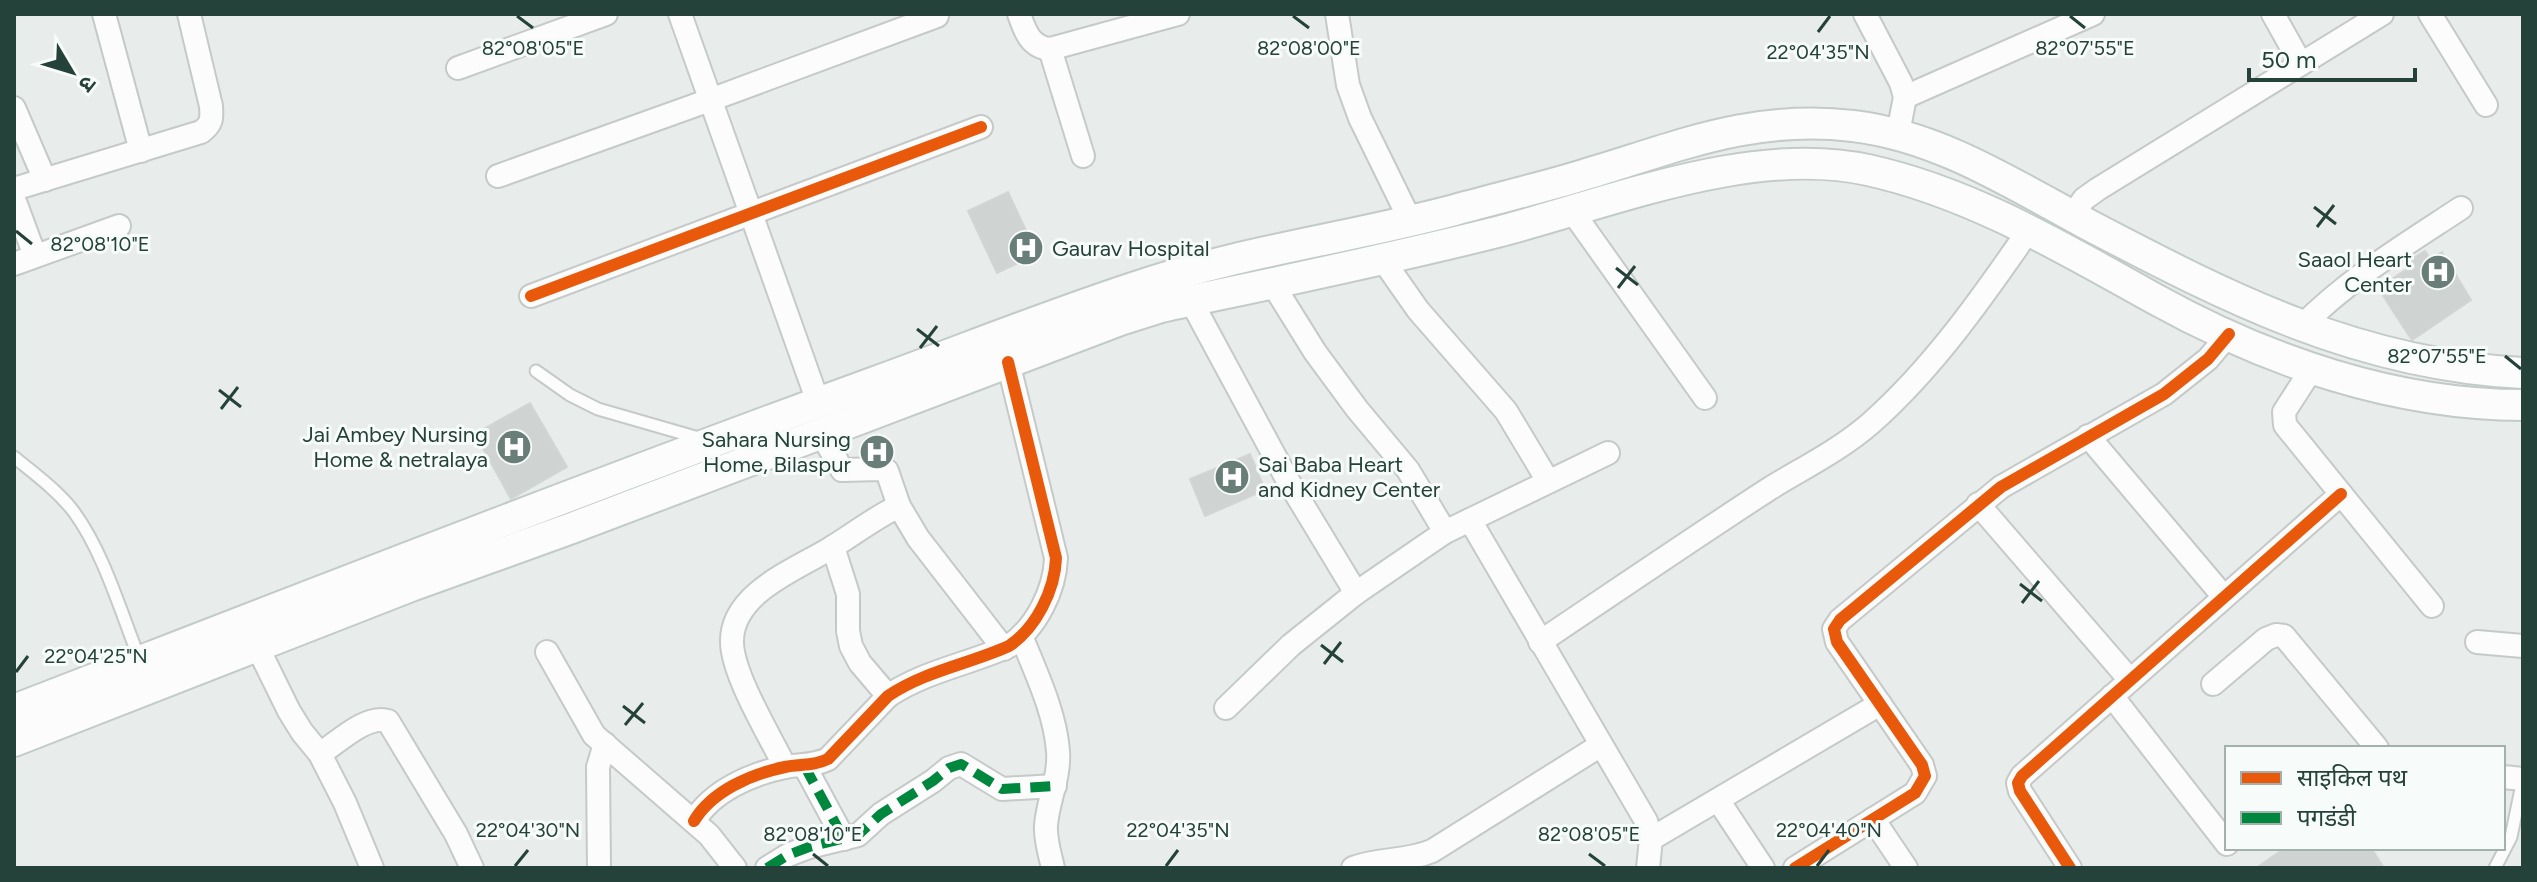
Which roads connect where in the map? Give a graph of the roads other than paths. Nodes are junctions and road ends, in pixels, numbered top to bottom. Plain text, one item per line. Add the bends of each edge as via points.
1 (104, 14) edge
2 (189, 14) edge
3 (606, 14) edge
4 (680, 14) edge
5 (1019, 14) edge
6 (1178, 14) edge
7 (1337, 14) edge
8 (1865, 14) edge
9 (2093, 14) edge
10 (2273, 14) edge
11 (2382, 14) edge
12 (2430, 14) edge
13 (937, 16) dead end
14 (1050, 49) junction
15 (2301, 64) junction
16 (458, 68) dead end
17 (1905, 97) junction
18 (710, 100) junction
19 (2486, 105) dead end
20 (14, 108) edge
21 (981, 127) dead end
22 (1898, 133) junction
23 (141, 151) junction
24 (1083, 156) dead end
25 (498, 176) dead end
26 (45, 180) junction
27 (14, 189) edge
28 (14, 199) edge
29 (2461, 208) dead end
30 (1572, 211) junction
31 (751, 213) junction
32 (2072, 216) junction
33 (1411, 222) junction
34 (119, 226) dead end
35 (2029, 230) junction
36 (25, 260) edge
37 (1383, 260) junction
38 (1272, 283) junction
39 (531, 296) dead end
40 (1191, 301) junction
41 (2301, 327) junction
42 (2229, 334) junction
43 (1008, 362) junction
44 (2313, 367) junction
45 (536, 371) dead end
46 (2523, 373) edge
47 (1705, 398) dead end
48 (818, 402) junction
49 (855, 404) junction
50 (2523, 405) edge
51 (821, 433) junction
52 (2088, 436) junction
53 (710, 442) junction
54 (1608, 453) dead end
55 (14, 457) edge
56 (1548, 481) junction
57 (2341, 494) junction
58 (1978, 504) junction
59 (899, 506) junction
60 (1470, 520) junction
61 (1445, 532) junction
62 (833, 547) junction
63 (1356, 593) junction
64 (2224, 597) junction
65 (2432, 606) dead end
66 (1540, 642) junction
67 (2477, 642) dead end
68 (1013, 643) junction
69 (257, 646) junction
70 (2523, 646) edge
71 (547, 652) dead end
72 (141, 661) junction
73 (2130, 680) junction
74 (2213, 684) dead end
75 (888, 696) junction
76 (2112, 696) junction
77 (1880, 704) junction
78 (1226, 708) dead end
79 (14, 710) edge
80 (14, 741) edge
81 (605, 744) junction
82 (1601, 745) junction
83 (2375, 746) edge
84 (320, 754) junction
85 (794, 766) junction
86 (2523, 779) edge
87 (1055, 786) junction
88 (1718, 800) junction
89 (1873, 819) junction
90 (694, 821) junction
91 (844, 839) junction
92 (1651, 839) junction
93 (2225, 841) edge
94 (2505, 849) edge
95 (2504, 850) edge
96 (372, 868) edge
97 (472, 868) edge
98 (599, 868) edge
99 (735, 868) edge
100 (767, 868) edge
101 (1053, 868) edge
102 (1353, 868) edge
103 (1648, 868) edge
104 (1763, 868) edge
105 (1795, 868) edge
106 (1906, 868) edge
107 (2070, 868) edge
108 (2495, 868) edge

1 - 23 street
2 - 23 street via 212,119 201,132
3 - 16 street
4 - 18 street
5 - 14 street via 1032,42
6 - 14 street
7 - 33 street via 1348,85
8 - 17 street
9 - 17 street
10 - 15 street
11 - 15 street
12 - 19 street
13 - 18 street
14 - 24 street
15 - 32 street via 2098,189
17 - 22 street
18 - 25 street
18 - 31 street
20 - 26 street
21 - 31 street
22 - 32 main road via 2002,177
22 - 33 main road via 1803,123 1716,133
23 - 26 street
26 - 27 street
28 - 36 street
29 - 41 street via 2367,270
30 - 35 main road via 1734,171 1830,164 1943,193
30 - 37 main road
30 - 47 street
31 - 39 street
31 - 48 street
32 - 41 main road via 2187,277
33 - 49 main road via 1143,284
34 - 36 street
35 - 42 main road
35 - 66 street via 1940,350 1870,424
37 - 38 main road
37 - 56 street via 1418,310 1506,411
38 - 40 main road
38 - 61 street via 1315,352 1408,470
40 - 43 main road via 1120,320
40 - 63 street
41 - 46 main road via 2445,367
42 - 44 main road
42 - 52 street via 2164,394
43 - 49 main road
43 - 68 street via 1056,558 1051,588
44 - 50 main road via 2388,391
44 - 57 street via 2284,412 2285,425
45 - 53 lane via 598,409
48 - 49 main road
48 - 53 main road
49 - 51 main road
51 - 59 street via 842,470 887,471
51 - 69 main road
52 - 58 street
52 - 64 street
53 - 72 main road
54 - 56 street
55 - 72 lane via 74,513
56 - 60 street
57 - 64 street
57 - 65 street
58 - 73 street
58 - 77 street via 1834,629 1837,642
59 - 62 street
59 - 68 street via 941,569
60 - 61 street
60 - 66 street
61 - 63 street
62 - 75 street via 848,594 851,646
62 - 85 street via 759,591 734,627 738,671
63 - 78 street via 1291,645
64 - 73 street
66 - 82 street
67 - 70 street
68 - 75 street via 918,678
68 - 87 street via 1051,717 1058,750
69 - 80 main road
69 - 84 street via 289,711
71 - 81 street via 584,721
72 - 79 main road
73 - 76 street
74 - 83 street via 2266,639 2284,636
75 - 85 street via 828,759
76 - 93 street
76 - 107 street via 2018,783
77 - 88 street
77 - 89 street via 1925,776 1915,793
81 - 90 street
81 - 98 street via 598,767
82 - 92 street via 1640,808
82 - 102 street via 1432,851
84 - 96 street
84 - 97 street via 369,722 388,721
85 - 90 street via 717,794
85 - 91 street
86 - 94 lane
87 - 91 street via 1002,789 961,764 881,814 866,830
87 - 101 street via 1046,824
88 - 92 street
88 - 104 street
89 - 105 street
89 - 106 street
90 - 99 street
91 - 100 street via 788,855
92 - 103 street
95 - 108 lane

